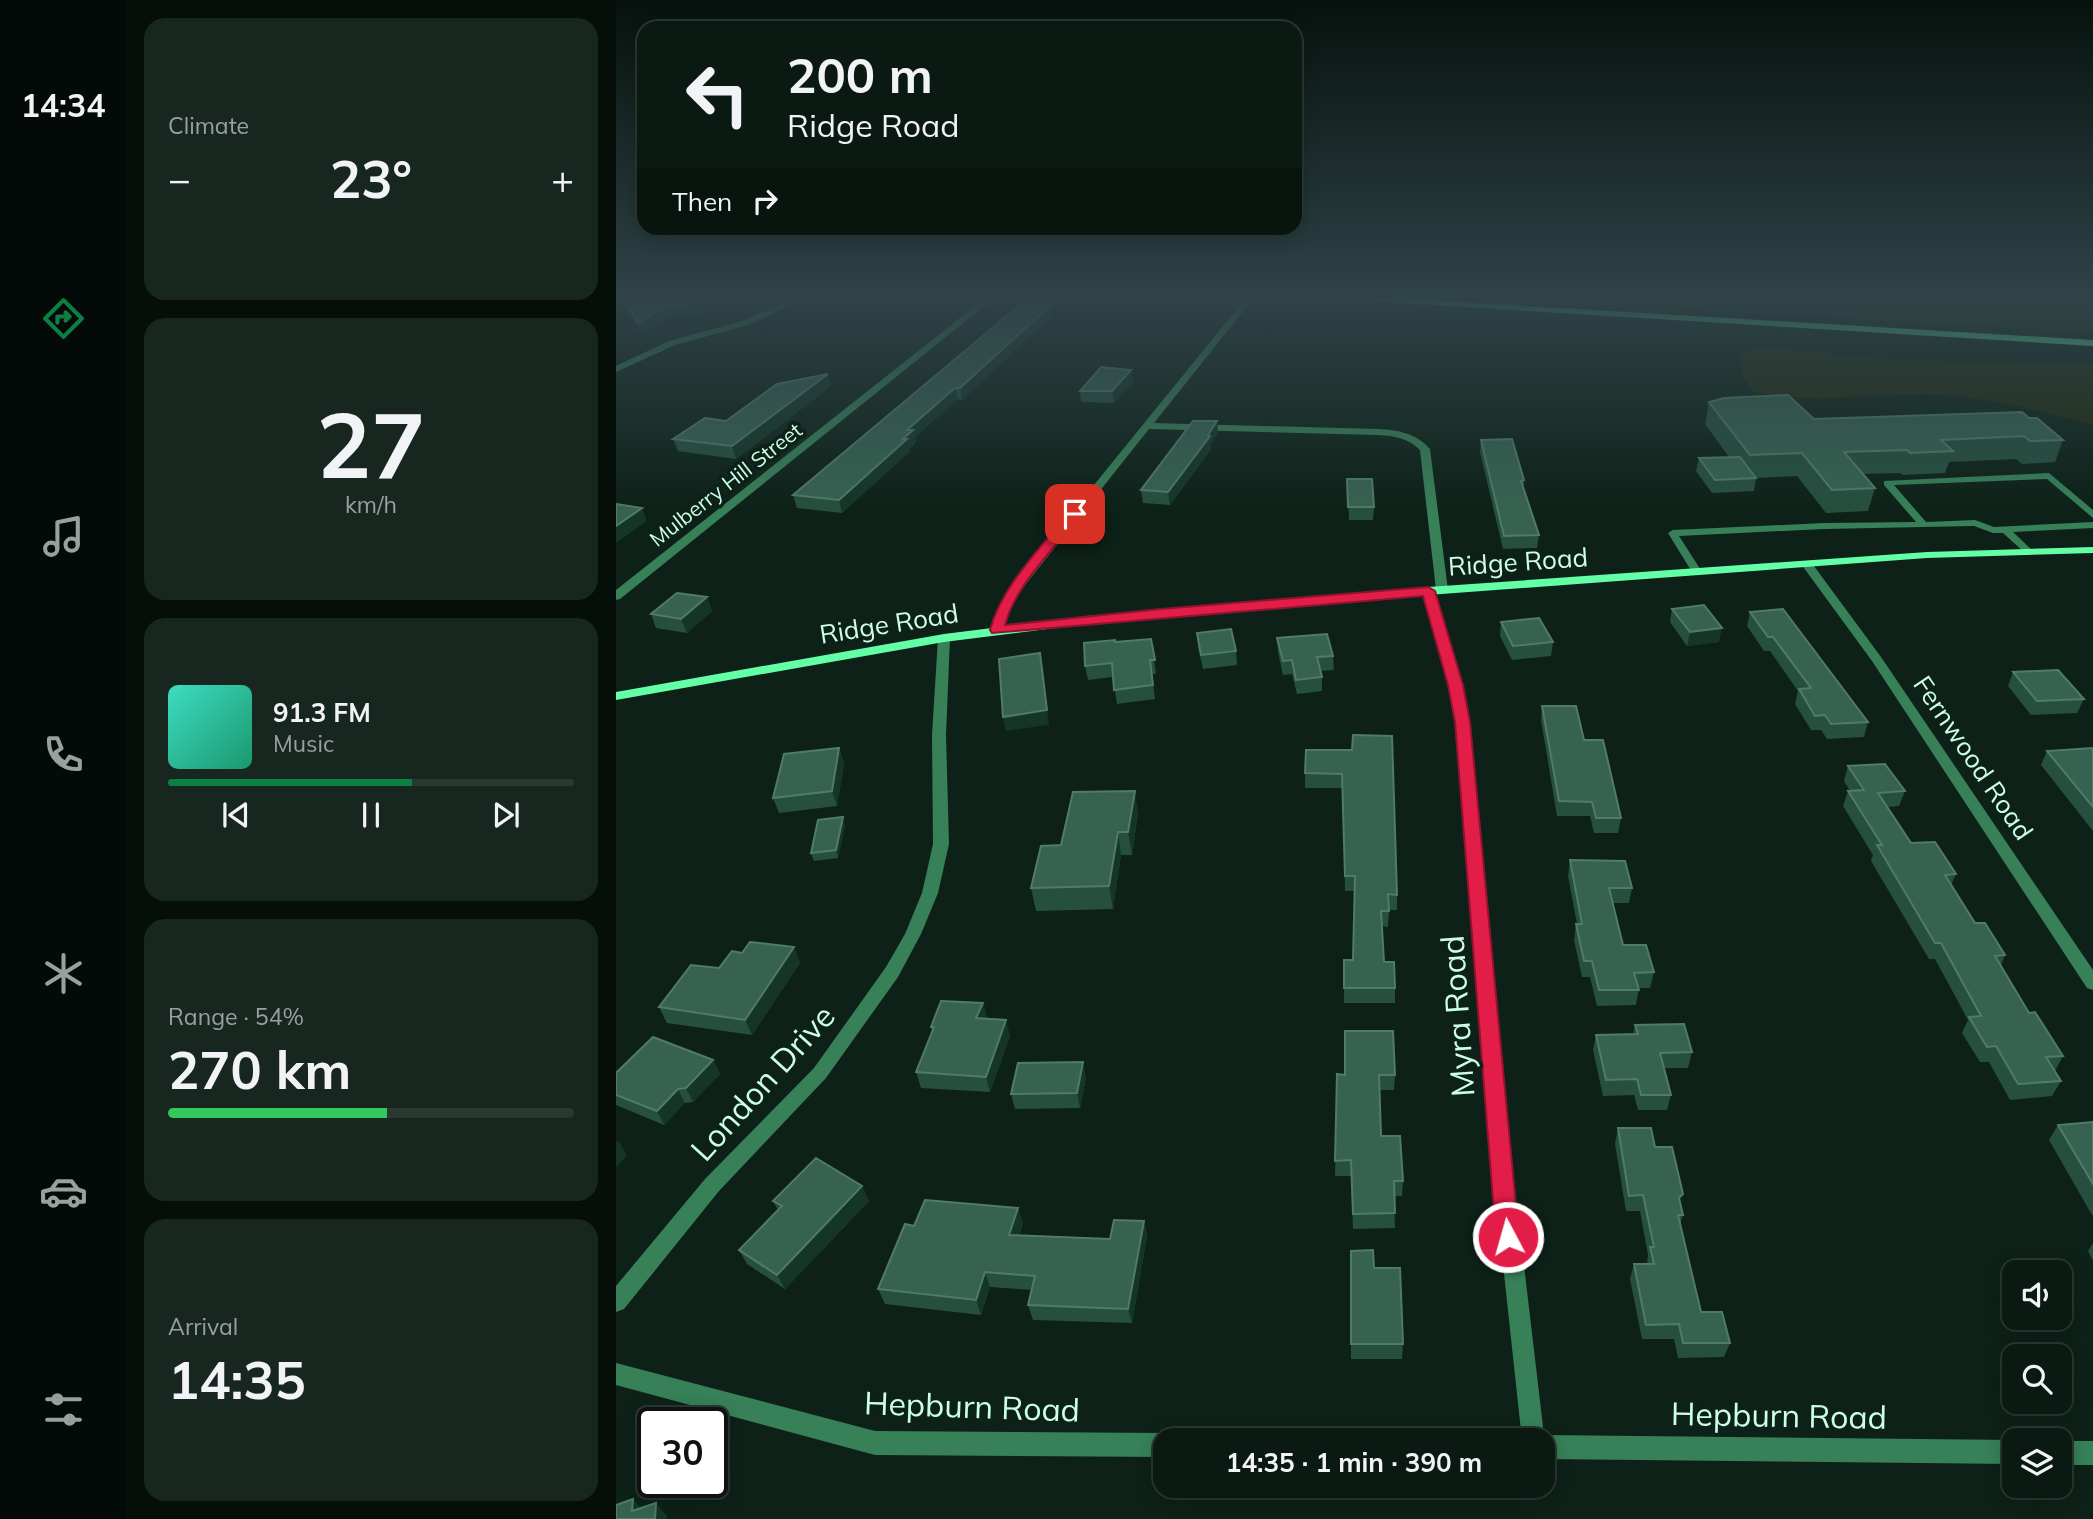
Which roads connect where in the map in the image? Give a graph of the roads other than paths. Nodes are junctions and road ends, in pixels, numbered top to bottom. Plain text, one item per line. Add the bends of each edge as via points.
1 (900, 370) edge
2 (1192, 370) edge
3 (1146, 426) junction
4 (2093, 515) edge
5 (1923, 525) junction
6 (2093, 526) edge
7 (2006, 530) junction
8 (2093, 550) edge
9 (2028, 551) junction
10 (1807, 564) junction
11 (1697, 572) junction
12 (1435, 591) junction
13 (616, 596) edge
14 (997, 630) junction
15 (944, 638) junction
16 (616, 696) edge
17 (2093, 983) edge
18 (616, 1302) edge
19 (616, 1374) edge
20 (1531, 1428) edge
21 (1153, 1445) edge
22 (1555, 1447) edge
23 (2002, 1452) edge
24 (2072, 1452) edge
25 (2093, 1453) edge

1 - 13 street, Mulberry Hill Street
2 - 3 street
3 - 12 street, Myra Road via 1409,436 1425,449
3 - 14 street via 1020,583 1002,611
4 - 5 lane via 2049,477 1887,482
5 - 7 lane via 1975,523
5 - 11 lane via 1673,533
6 - 7 lane
7 - 9 lane
8 - 9 main road, Ridge Road
9 - 10 main road, Ridge Road
10 - 11 main road, Ridge Road
10 - 17 street, Fernwood Road
11 - 12 main road, Ridge Road
12 - 14 main road, Ridge Road
12 - 20 street, Myra Road via 1462,722 1499,1147
14 - 15 main road, Ridge Road
15 - 16 main road, Ridge Road
15 - 18 street, London Drive via 939,735 941,844 930,893 913,934 892,972 820,1073 712,1185
19 - 21 street, Hepburn Road via 875,1443
22 - 23 street, Hepburn Road
24 - 25 street

